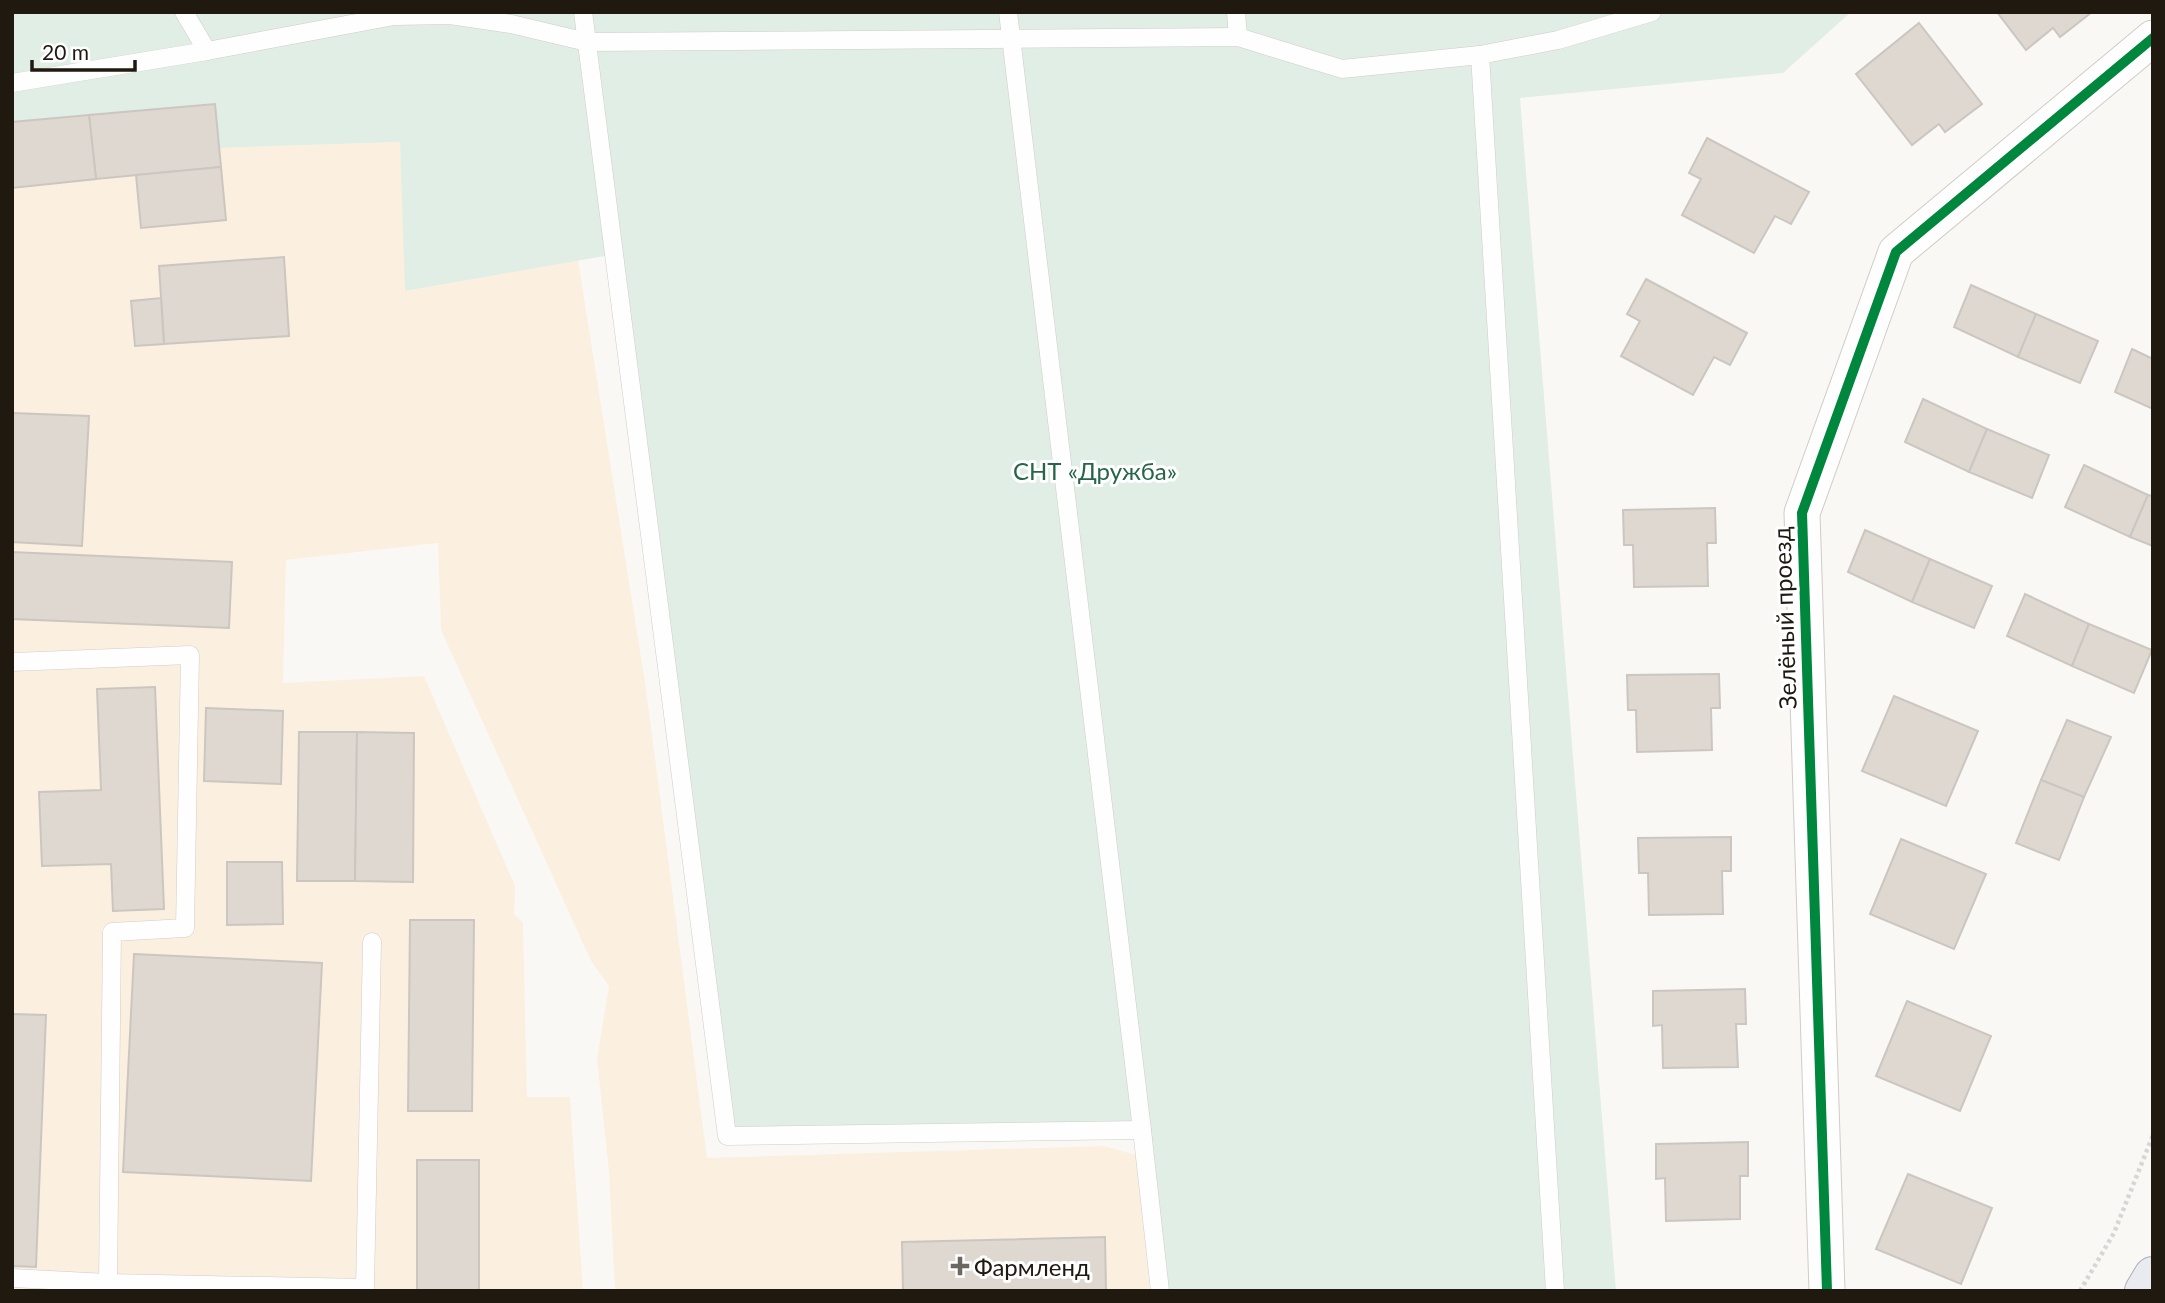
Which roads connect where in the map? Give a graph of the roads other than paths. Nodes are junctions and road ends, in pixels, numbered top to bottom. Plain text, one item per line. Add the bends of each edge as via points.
1 (184, 12) edge
2 (583, 12) edge
3 (1008, 12) edge
4 (1236, 12) edge
5 (1652, 12) edge
6 (1238, 37) junction
7 (1011, 38) junction
8 (2153, 38) edge
9 (587, 42) junction
10 (207, 51) junction
11 (1480, 55) junction
12 (12, 83) edge
13 (12, 662) edge
14 (372, 942) dead end
15 (1142, 1130) junction
16 (2153, 1276) edge
17 (12, 1278) edge
18 (108, 1287) edge
19 (1160, 1291) edge
20 (1555, 1291) edge
21 (1827, 1291) edge
22 (2144, 1291) edge

1 - 10 lane
2 - 9 lane
3 - 7 lane
4 - 6 lane
5 - 11 lane via 1558,40
6 - 7 lane
6 - 11 lane via 1342,69
7 - 9 lane
7 - 15 lane
8 - 21 street, Зелёный проезд via 1896,252 1802,513
9 - 10 lane via 450,15 394,16
9 - 15 lane via 727,1136
10 - 12 lane
11 - 20 lane
13 - 18 lane via 190,655 185,928 112,932
14 - 18 lane via 365,1288
15 - 19 lane
16 - 22 main road
17 - 18 lane

